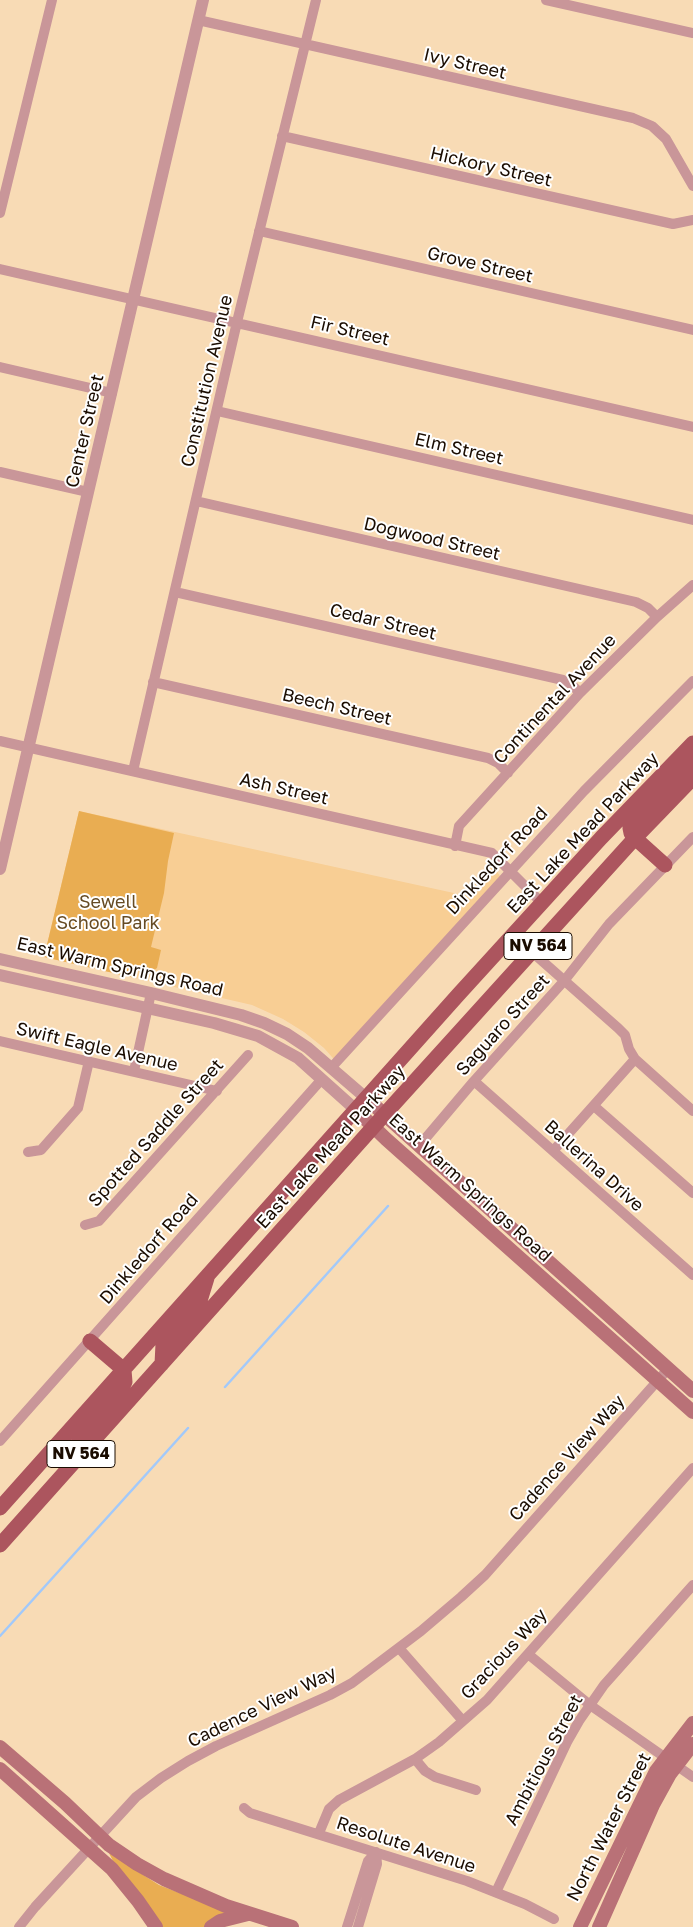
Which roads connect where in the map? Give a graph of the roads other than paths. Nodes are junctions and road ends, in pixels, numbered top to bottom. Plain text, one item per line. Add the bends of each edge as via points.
1 (52, 0) edge
2 (203, 0) edge
3 (316, 0) edge
4 (546, 0) edge
5 (198, 20) junction
6 (693, 33) edge
7 (306, 45) junction
8 (282, 136) junction
9 (692, 182) edge
10 (0, 213) edge
11 (693, 220) edge
12 (259, 231) junction
13 (0, 269) edge
14 (133, 299) junction
15 (237, 322) junction
16 (693, 330) edge
17 (0, 367) edge
18 (112, 393) junction
19 (217, 411) junction
20 (693, 427) edge
21 (0, 472) edge
22 (88, 492) junction
23 (196, 501) junction
24 (693, 520) edge
25 (693, 584) edge
26 (175, 592) junction
27 (657, 617) junction
28 (693, 681) edge
29 (154, 682) junction
30 (580, 693) junction
31 (0, 741) edge
32 (693, 743) edge
33 (28, 748) junction
34 (693, 761) edge
35 (133, 771) junction
36 (508, 773) junction
37 (693, 778) edge
38 (693, 837) edge
39 (635, 838) junction
40 (455, 846) junction
41 (665, 865) junction
42 (0, 869) edge
43 (510, 871) junction
44 (542, 903) junction
45 (532, 952) junction
46 (0, 959) edge
47 (0, 975) edge
48 (564, 981) junction
49 (151, 992) junction
50 (147, 1008) junction
51 (0, 1041) edge
52 (248, 1055) dead end
53 (635, 1060) junction
54 (89, 1061) junction
55 (331, 1068) junction
56 (134, 1071) junction
57 (322, 1079) junction
58 (474, 1081) junction
59 (216, 1090) junction
60 (361, 1104) junction
61 (594, 1106) junction
62 (693, 1111) edge
63 (384, 1115) junction
64 (373, 1127) junction
65 (419, 1146) junction
66 (554, 1151) junction
67 (28, 1152) dead end
68 (693, 1193) edge
69 (85, 1225) dead end
70 (210, 1271) junction
71 (563, 1275) junction
72 (693, 1275) edge
73 (552, 1287) junction
74 (90, 1341) junction
75 (162, 1364) junction
76 (668, 1369) junction
77 (124, 1370) junction
78 (658, 1381) junction
79 (693, 1391) edge
80 (693, 1412) edge
81 (0, 1441) edge
82 (693, 1468) edge
83 (67, 1470) junction
84 (0, 1508) edge
85 (0, 1545) edge
86 (693, 1585) edge
87 (399, 1648) junction
88 (528, 1654) junction
89 (590, 1705) junction
90 (463, 1721) junction
91 (693, 1723) edge
92 (693, 1744) edge
93 (0, 1748) edge
94 (415, 1759) junction
95 (671, 1761) junction
96 (0, 1769) edge
97 (693, 1777) edge
98 (476, 1790) dead end
99 (244, 1808) dead end
100 (319, 1833) junction
101 (100, 1836) junction
102 (89, 1848) junction
103 (376, 1852) junction
104 (496, 1892) junction
105 (248, 1914) junction
106 (554, 1919) dead end
107 (18, 1927) edge
108 (156, 1927) edge
109 (211, 1927) edge
110 (292, 1927) edge
111 (347, 1927) edge
112 (358, 1927) edge
113 (580, 1927) edge
114 (598, 1927) edge

1 - 10 street
2 - 5 street, Center Street
3 - 7 street, Constitution Avenue
4 - 6 street
5 - 7 street, Ivy Street
5 - 14 street, Center Street
7 - 8 street, Constitution Avenue
7 - 9 street, Ivy Street via 633,118 652,126 666,139
8 - 11 street, Hickory Street via 673,224
8 - 12 street, Constitution Avenue
12 - 15 street, Constitution Avenue
12 - 16 street, Grove Street
13 - 14 street, Fir Street
14 - 15 street, Fir Street
14 - 18 street, Center Street
15 - 19 street, Constitution Avenue
15 - 20 street, Fir Street
17 - 18 street
18 - 22 street, Center Street
19 - 23 street, Constitution Avenue
19 - 24 street, Elm Street
21 - 22 street
22 - 33 street, Center Street
23 - 26 street, Constitution Avenue
23 - 27 street, Dogwood Street via 636,602
25 - 27 street, Continental Avenue
26 - 29 street, Constitution Avenue
26 - 30 street, Cedar Street via 563,680
27 - 30 street, Continental Avenue
28 - 43 street, Dinkledorf Road
29 - 35 street, Constitution Avenue
29 - 36 street, Beech Street via 488,758
30 - 36 street, Continental Avenue
31 - 33 street, Ash Street
32 - 44 main road, East Lake Mead Parkway / NV 564
33 - 35 street, Ash Street
33 - 42 street, Center Street
34 - 39 main road via 632,823 631,833
35 - 40 street, Ash Street
36 - 40 street, Continental Avenue via 459,826
37 - 39 main road, East Lake Mead Parkway / NV 564
38 - 41 street, Saguaro Street
39 - 41 main road
39 - 45 main road, East Lake Mead Parkway / NV 564
40 - 43 street, Ash Street via 492,854
41 - 48 street, Saguaro Street via 609,924
43 - 44 street, Ash Street
43 - 55 street, Dinkledorf Road
44 - 60 main road, East Lake Mead Parkway / NV 564
45 - 48 street
45 - 63 main road, East Lake Mead Parkway / NV 564
46 - 49 street, East Warm Springs Road
47 - 50 street, East Warm Springs Road
48 - 53 street via 625,1035
48 - 58 street, Saguaro Street
49 - 50 street
49 - 55 street, East Warm Springs Road via 264,1023 308,1048
50 - 56 street
50 - 57 street, East Warm Springs Road via 258,1036 298,1058
51 - 54 street, Swift Eagle Avenue
52 - 59 street, Spotted Saddle Street
53 - 61 street
53 - 62 street
54 - 56 street, Swift Eagle Avenue
54 - 67 street via 78,1108 41,1150
55 - 60 street, East Warm Springs Road
56 - 59 street, Swift Eagle Avenue
57 - 60 street, East Warm Springs Road
57 - 74 street, Dinkledorf Road
58 - 65 street, Saguaro Street
58 - 66 street, Ballerina Drive
59 - 69 street, Spotted Saddle Street via 99,1221
60 - 63 main road, East Warm Springs Road
60 - 64 main road, East Warm Springs Road
60 - 70 main road, East Lake Mead Parkway / NV 564
61 - 66 street
61 - 68 street
63 - 64 main road, East Lake Mead Parkway / NV 564
63 - 65 main road, East Warm Springs Road
64 - 73 main road, East Warm Springs Road
64 - 75 main road, East Lake Mead Parkway / NV 564
65 - 71 main road, East Warm Springs Road
66 - 72 street, Ballerina Drive
70 - 75 main road via 199,1304 163,1344
70 - 77 main road, East Lake Mead Parkway / NV 564
71 - 73 main road
71 - 76 main road, East Warm Springs Road
73 - 78 main road, East Warm Springs Road
74 - 77 main road
74 - 81 street, Dinkledorf Road
75 - 83 main road, East Lake Mead Parkway / NV 564
76 - 78 street, Cadence View Way
76 - 79 main road, East Warm Springs Road
77 - 83 main road via 125,1382 119,1393 82,1433
77 - 84 main road, East Lake Mead Parkway / NV 564
78 - 80 main road, East Warm Springs Road
78 - 87 street, Cadence View Way via 485,1575
82 - 88 street, Gracious Way
83 - 85 main road, East Lake Mead Parkway / NV 564
86 - 89 street, Ambitious Street
87 - 90 street
87 - 101 street, Cadence View Way via 330,1695 188,1761 136,1797
88 - 89 street
88 - 90 street, Gracious Way
89 - 95 street
89 - 104 street, Ambitious Street via 567,1742
90 - 94 street, Gracious Way
91 - 95 main road, North Water Street
92 - 95 main road, North Water Street
93 - 101 main road
94 - 98 street via 435,1777
94 - 100 street, Gracious Way via 339,1800 329,1809
95 - 97 street
95 - 113 main road, North Water Street via 643,1795
95 - 114 main road, North Water Street
96 - 102 main road
99 - 100 street, Resolute Avenue via 250,1813
100 - 103 street, Resolute Avenue
101 - 102 street, Cadence View Way
101 - 105 main road via 118,1852 164,1879
102 - 107 street, Cadence View Way
102 - 108 main road via 112,1869
103 - 104 street, Resolute Avenue
103 - 111 street via 368,1861
103 - 112 street via 377,1864
104 - 106 street, Resolute Avenue
105 - 109 main road via 232,1916
105 - 110 main road

